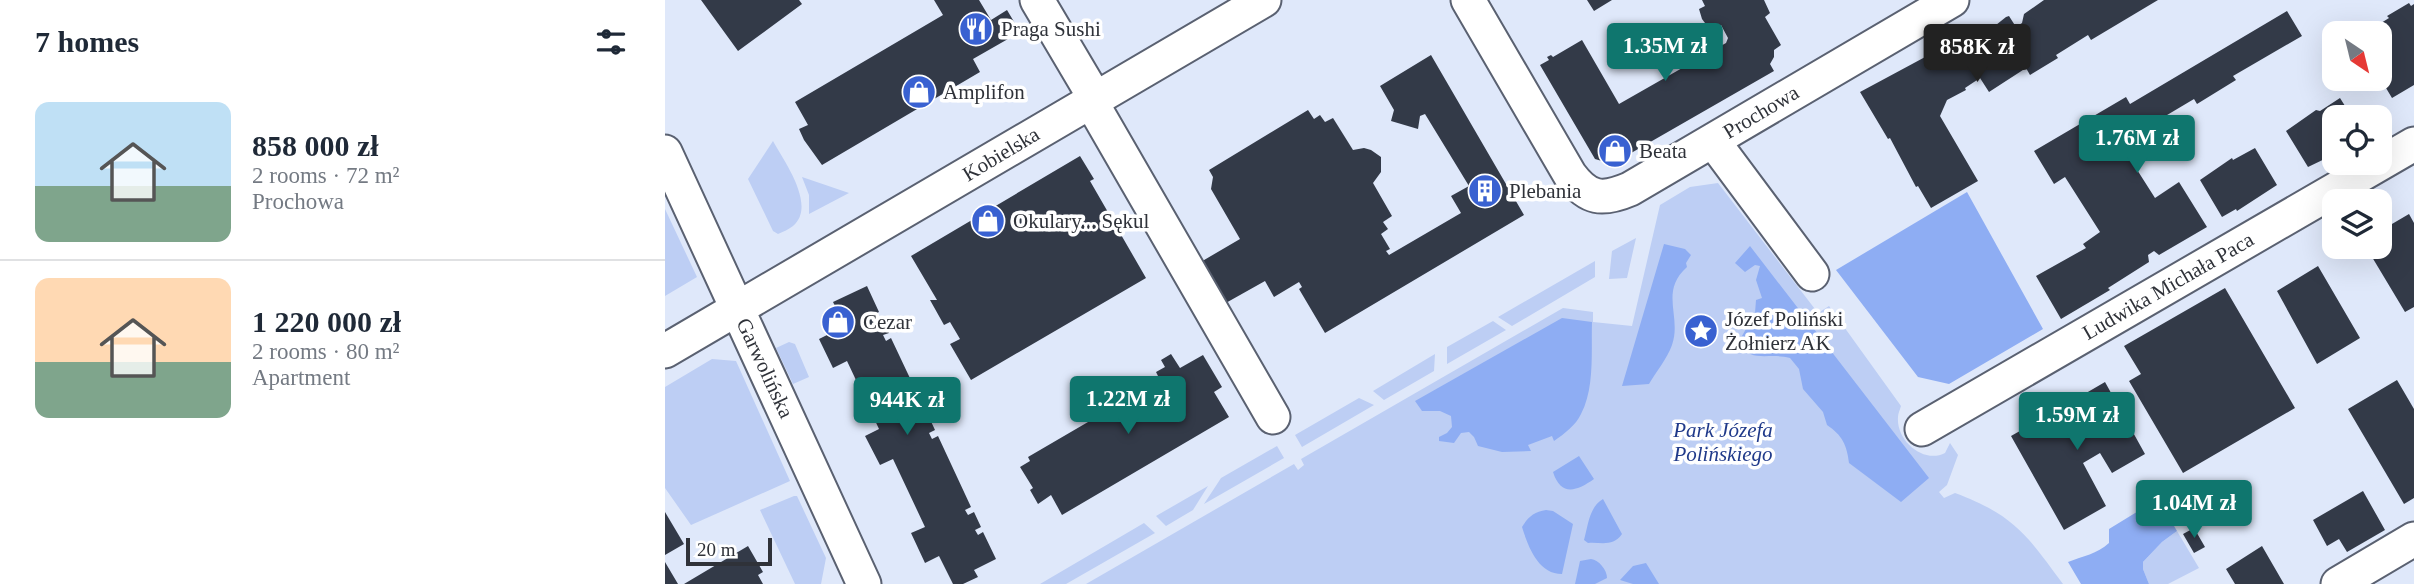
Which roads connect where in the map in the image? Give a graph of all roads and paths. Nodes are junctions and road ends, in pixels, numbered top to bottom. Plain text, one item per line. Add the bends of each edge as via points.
1 (1037, 0) edge
2 (1263, 0) edge
3 (1468, 0) edge
4 (1952, 0) edge
5 (1093, 99) junction
6 (1713, 141) junction
7 (2414, 144) edge
8 (665, 152) edge
9 (1812, 274) dead end
10 (738, 308) junction
11 (665, 351) edge
12 (1273, 416) dead end
13 (1921, 429) dead end
14 (2414, 539) edge
15 (864, 584) edge
16 (2338, 584) edge

1 - 5 street
2 - 5 street, Kobielska
3 - 6 street, Prochowa via 1570,175 1591,195 1618,194
4 - 6 street, Prochowa
5 - 10 street, Kobielska
5 - 12 street
6 - 9 street
7 - 13 street, Ludwika Michała Paca
8 - 10 street, Garwolińska
10 - 11 street, Kobielska
10 - 15 street, Garwolińska
14 - 16 street

